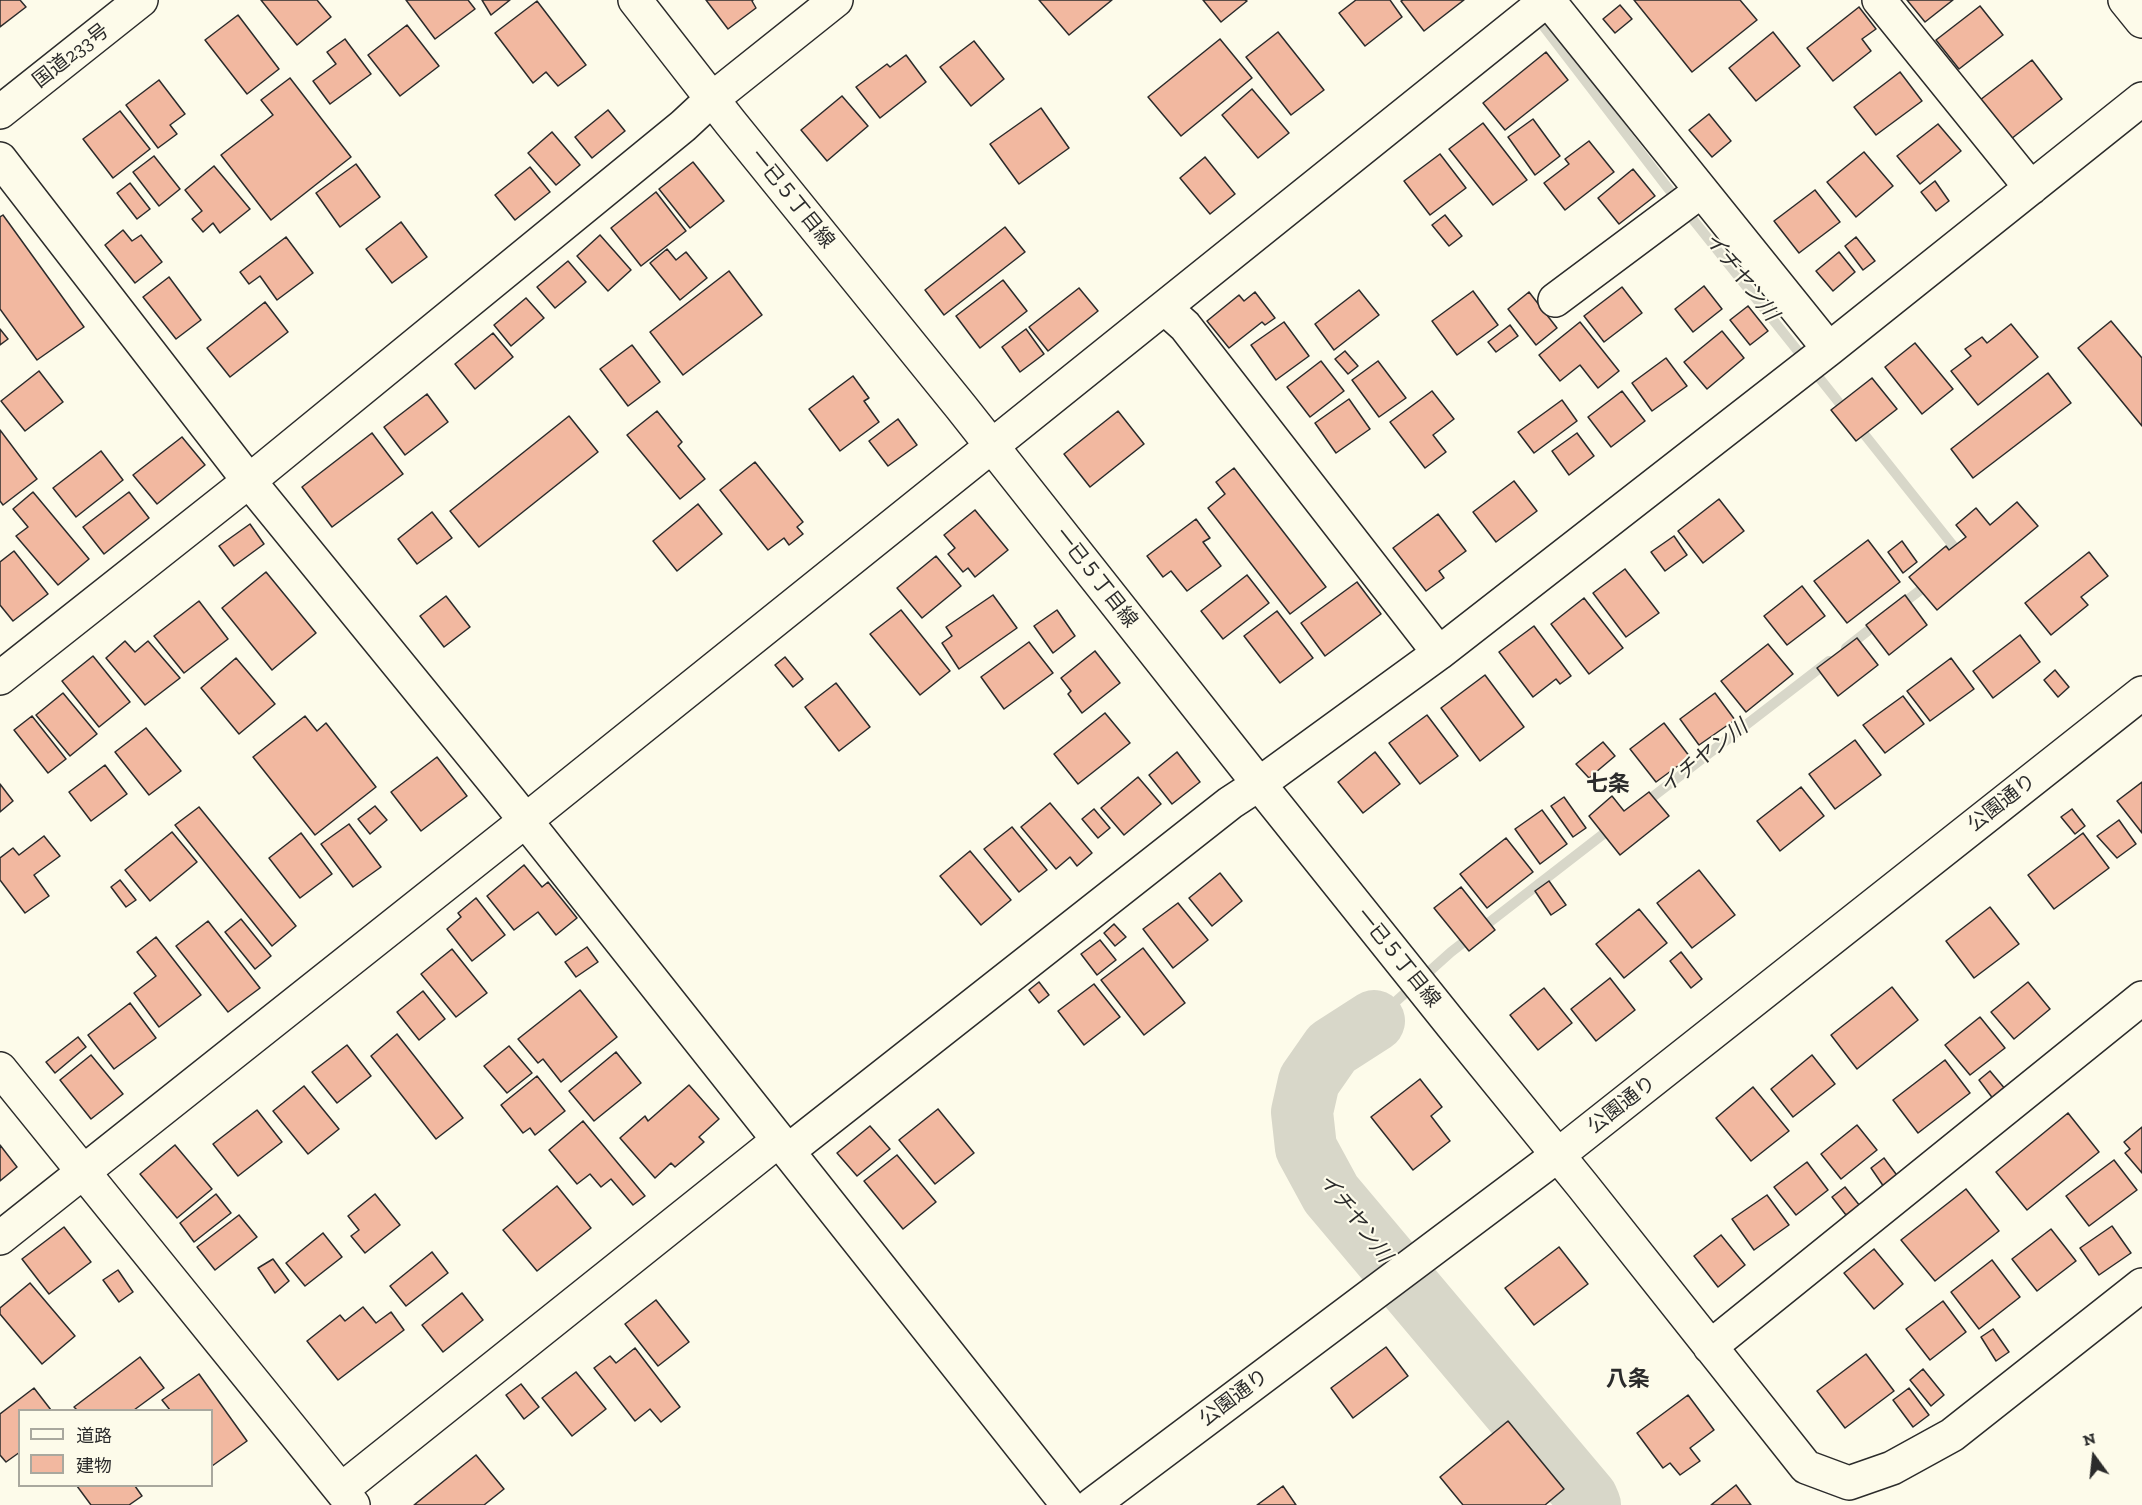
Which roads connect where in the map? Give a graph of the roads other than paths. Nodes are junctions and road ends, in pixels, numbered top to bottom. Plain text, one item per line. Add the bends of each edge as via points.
1 (141, 0) edge
2 (635, 0) edge
3 (837, 0) edge
4 (1548, 0) edge
5 (1879, 0) edge
6 (2125, 0) edge
7 (2142, 21) edge
8 (712, 99) junction
9 (2142, 99) edge
10 (0, 112) edge
11 (0, 159) edge
12 (2031, 188) junction
13 (1701, 191) junction
14 (1556, 300) dead end
15 (1165, 308) junction
16 (1829, 349) junction
17 (992, 447) junction
18 (249, 480) junction
19 (1439, 653) junction
20 (0, 678) edge
21 (2142, 693) edge
22 (1259, 784) junction
23 (525, 821) junction
24 (2142, 998) edge
25 (0, 1069) edge
26 (783, 1145) junction
27 (1558, 1155) junction
28 (84, 1170) junction
29 (0, 1238) edge
30 (2142, 1285) edge
31 (1710, 1347) junction
32 (347, 1497) edge
33 (1068, 1505) edge
34 (1092, 1505) edge

1 - 10 main road, 国道233号
2 - 8 main road, 一已５丁目線
3 - 8 main road
4 - 13 main road
4 - 15 main road
5 - 12 main road
6 - 7 main road
8 - 17 main road, 一已５丁目線
8 - 18 main road
9 - 12 main road
11 - 18 main road
12 - 16 main road
13 - 14 main road
13 - 16 main road
15 - 17 main road
15 - 19 main road via 1185,326
16 - 19 main road
17 - 22 main road, 一已５丁目線
17 - 23 main road
18 - 20 main road
18 - 23 main road
19 - 22 main road
21 - 27 main road, 公園通り
22 - 26 main road
22 - 27 main road, 一已５丁目線
23 - 26 main road
23 - 28 main road
24 - 31 main road
25 - 28 main road
26 - 32 main road
26 - 33 main road
27 - 31 main road, 一已５丁目線
27 - 34 main road, 公園通り
28 - 29 main road
28 - 32 main road
30 - 31 main road, 一已５丁目線 via 1952,1435 1892,1468 1849,1483 1806,1467

